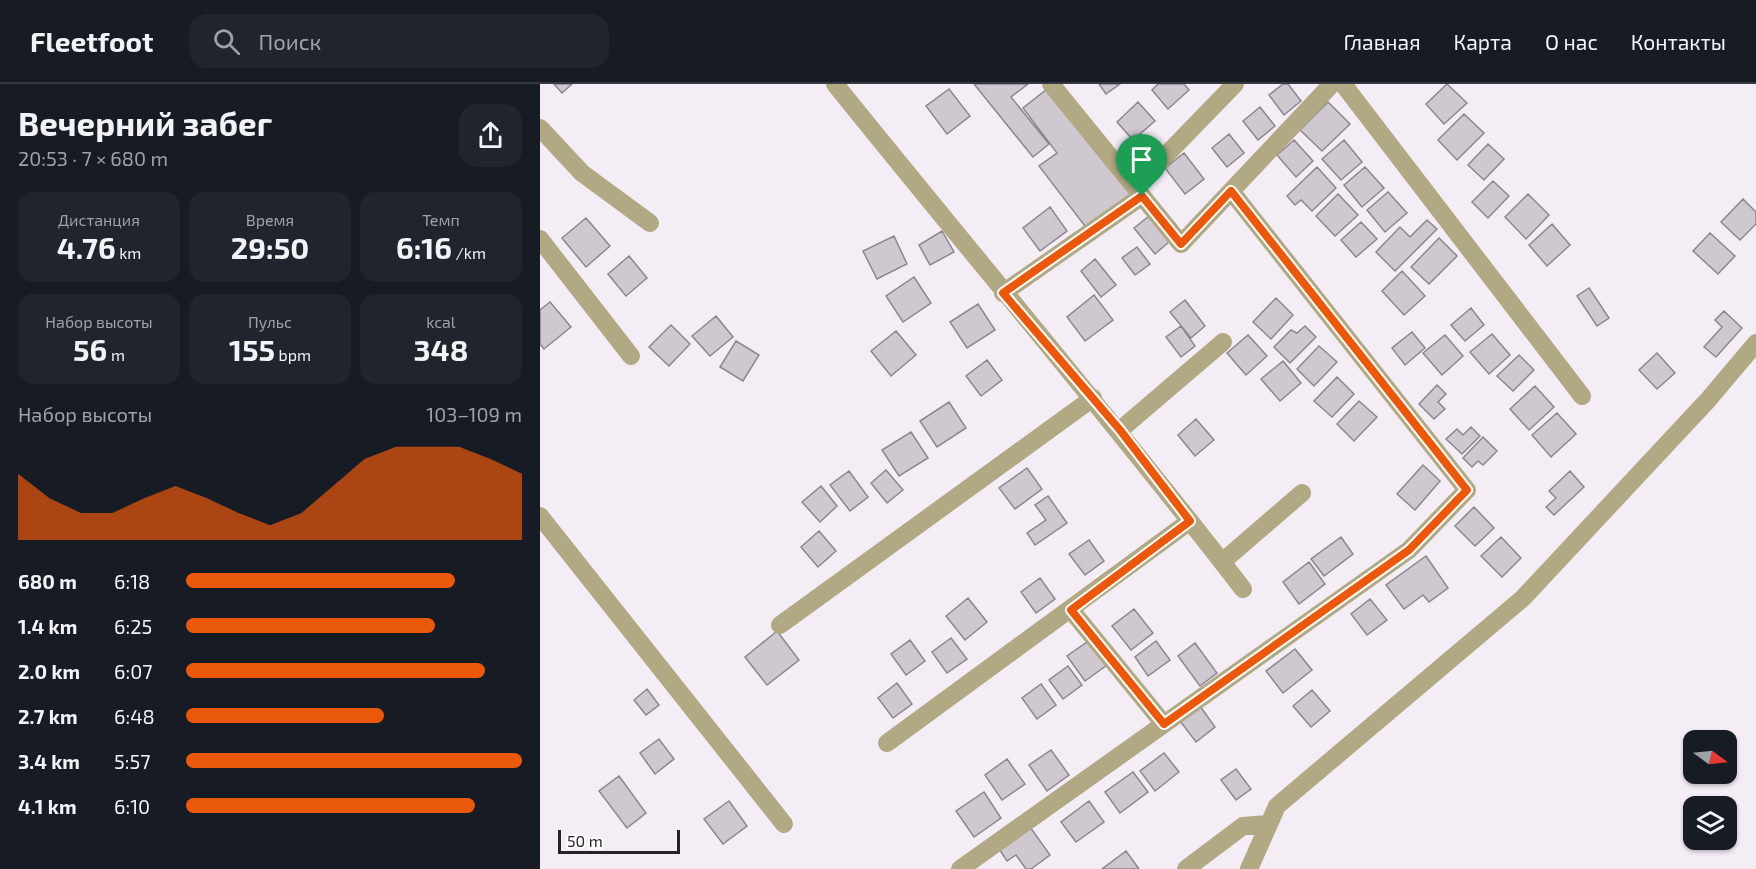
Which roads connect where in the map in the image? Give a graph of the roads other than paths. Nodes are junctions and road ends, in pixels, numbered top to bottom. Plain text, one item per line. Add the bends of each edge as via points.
1 (835, 84) edge
2 (1235, 84) edge
3 (1332, 84) edge
4 (1342, 84) edge
5 (1054, 85) edge
6 (540, 128) edge
7 (1231, 191) junction
8 (1138, 192) junction
9 (650, 223) dead end
10 (540, 239) edge
11 (1003, 293) junction
12 (1223, 342) dead end
13 (1756, 342) edge
14 (631, 356) dead end
15 (1582, 396) dead end
16 (1093, 398) junction
17 (1120, 430) junction
18 (1302, 493) dead end
19 (540, 516) edge
20 (1190, 521) junction
21 (1222, 562) junction
22 (1243, 589) dead end
23 (1071, 610) junction
24 (780, 625) dead end
25 (1164, 724) junction
26 (887, 743) dead end
27 (784, 824) dead end
28 (1267, 824) junction
29 (960, 869) edge
30 (1186, 869) edge
31 (1249, 869) edge

1 - 11 street
2 - 8 street
3 - 7 street
4 - 15 street
5 - 8 street
6 - 9 street via 582,173
7 - 8 street via 1181,244
7 - 25 street via 1467,490 1409,550
8 - 11 street
10 - 14 street
11 - 16 street
12 - 17 street
13 - 28 street via 1708,400 1523,598 1289,793
16 - 17 street
16 - 24 street
17 - 20 street
18 - 21 street
19 - 27 street
20 - 21 street
20 - 23 street
21 - 22 street
23 - 25 street
23 - 26 street
25 - 29 street
28 - 30 street via 1243,826
28 - 31 street

